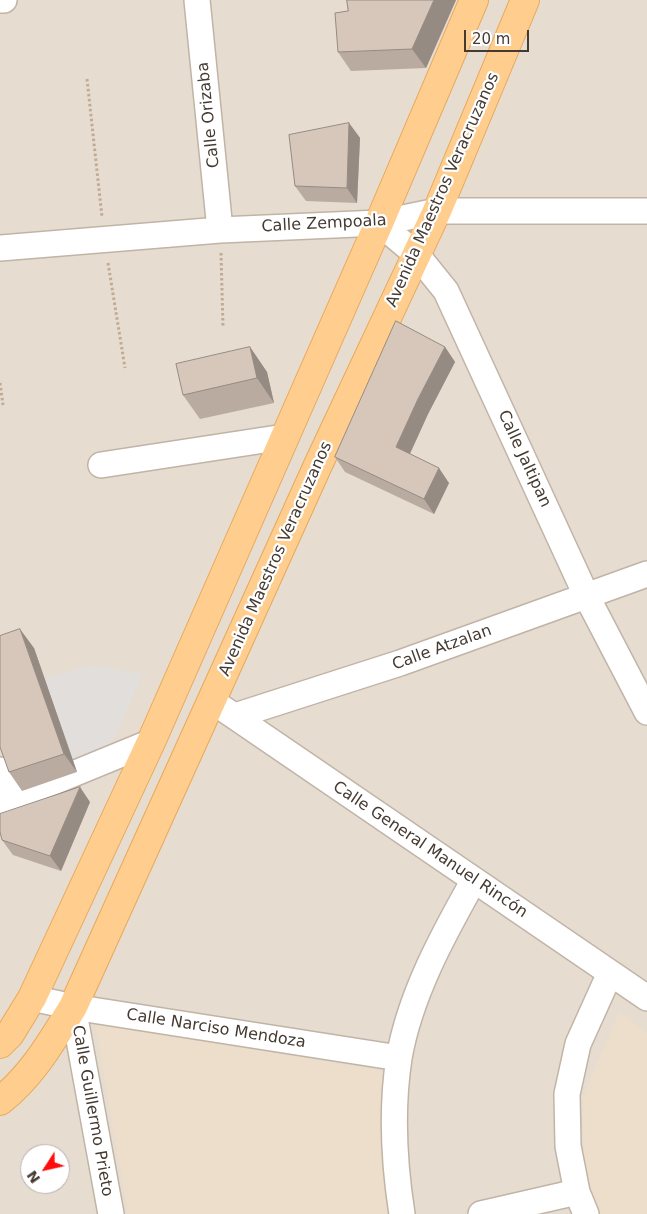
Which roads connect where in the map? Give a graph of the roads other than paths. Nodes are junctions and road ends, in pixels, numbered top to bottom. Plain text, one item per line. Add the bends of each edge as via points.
1 (0, 0) edge
2 (4, 0) edge
3 (197, 0) edge
4 (474, 0) edge
5 (526, 0) edge
6 (437, 211) junction
7 (647, 211) edge
8 (379, 223) junction
9 (220, 230) junction
10 (0, 248) edge
11 (416, 255) junction
12 (284, 437) junction
13 (101, 465) dead end
14 (647, 574) edge
15 (586, 595) junction
16 (212, 701) junction
17 (647, 712) edge
18 (234, 716) junction
19 (152, 742) junction
20 (0, 770) edge
21 (6, 802) edge
22 (474, 880) junction
23 (610, 973) junction
24 (643, 990) edge
25 (32, 998) junction
26 (73, 1007) junction
27 (0, 1044) edge
28 (399, 1058) junction
29 (0, 1101) edge
30 (581, 1203) edge
31 (111, 1214) edge
32 (402, 1214) edge
33 (481, 1214) edge

1 - 2 street
3 - 9 street, Calle Orizaba
4 - 8 main road
5 - 6 main road, Avenida Maestros Veracruzanos
6 - 7 street, Calle Zempoala
6 - 8 street, Calle Zempoala
6 - 11 main road, Avenida Maestros Veracruzanos
8 - 9 street, Calle Zempoala
8 - 11 street, Calle Jaltipan
8 - 12 main road
9 - 10 street, Calle Zempoala
11 - 15 street, Calle Jaltipan via 446,290
11 - 16 main road, Avenida Maestros Veracruzanos
12 - 13 street
12 - 19 main road
14 - 15 street, Calle Atzalan
15 - 17 street, Calle Jaltipan
15 - 18 street, Calle Atzalan via 400,663
16 - 18 street, Calle General Manuel Rincón
16 - 26 main road, Avenida Maestros Veracruzanos
18 - 22 street, Calle General Manuel Rincón
19 - 21 street
19 - 25 main road
20 - 21 street
22 - 23 street, Calle General Manuel Rincón
22 - 28 street via 424,977
23 - 24 street, Calle General Manuel Rincón
23 - 30 street via 578,1044 567,1094 568,1146
25 - 26 street, Calle Narciso Mendoza
25 - 27 main road
26 - 28 street, Calle Narciso Mendoza
26 - 29 main road, Avenida Maestros Veracruzanos via 42,1058
26 - 31 street, Calle Guillermo Prieto
28 - 32 street via 394,1112 396,1176
30 - 33 street

